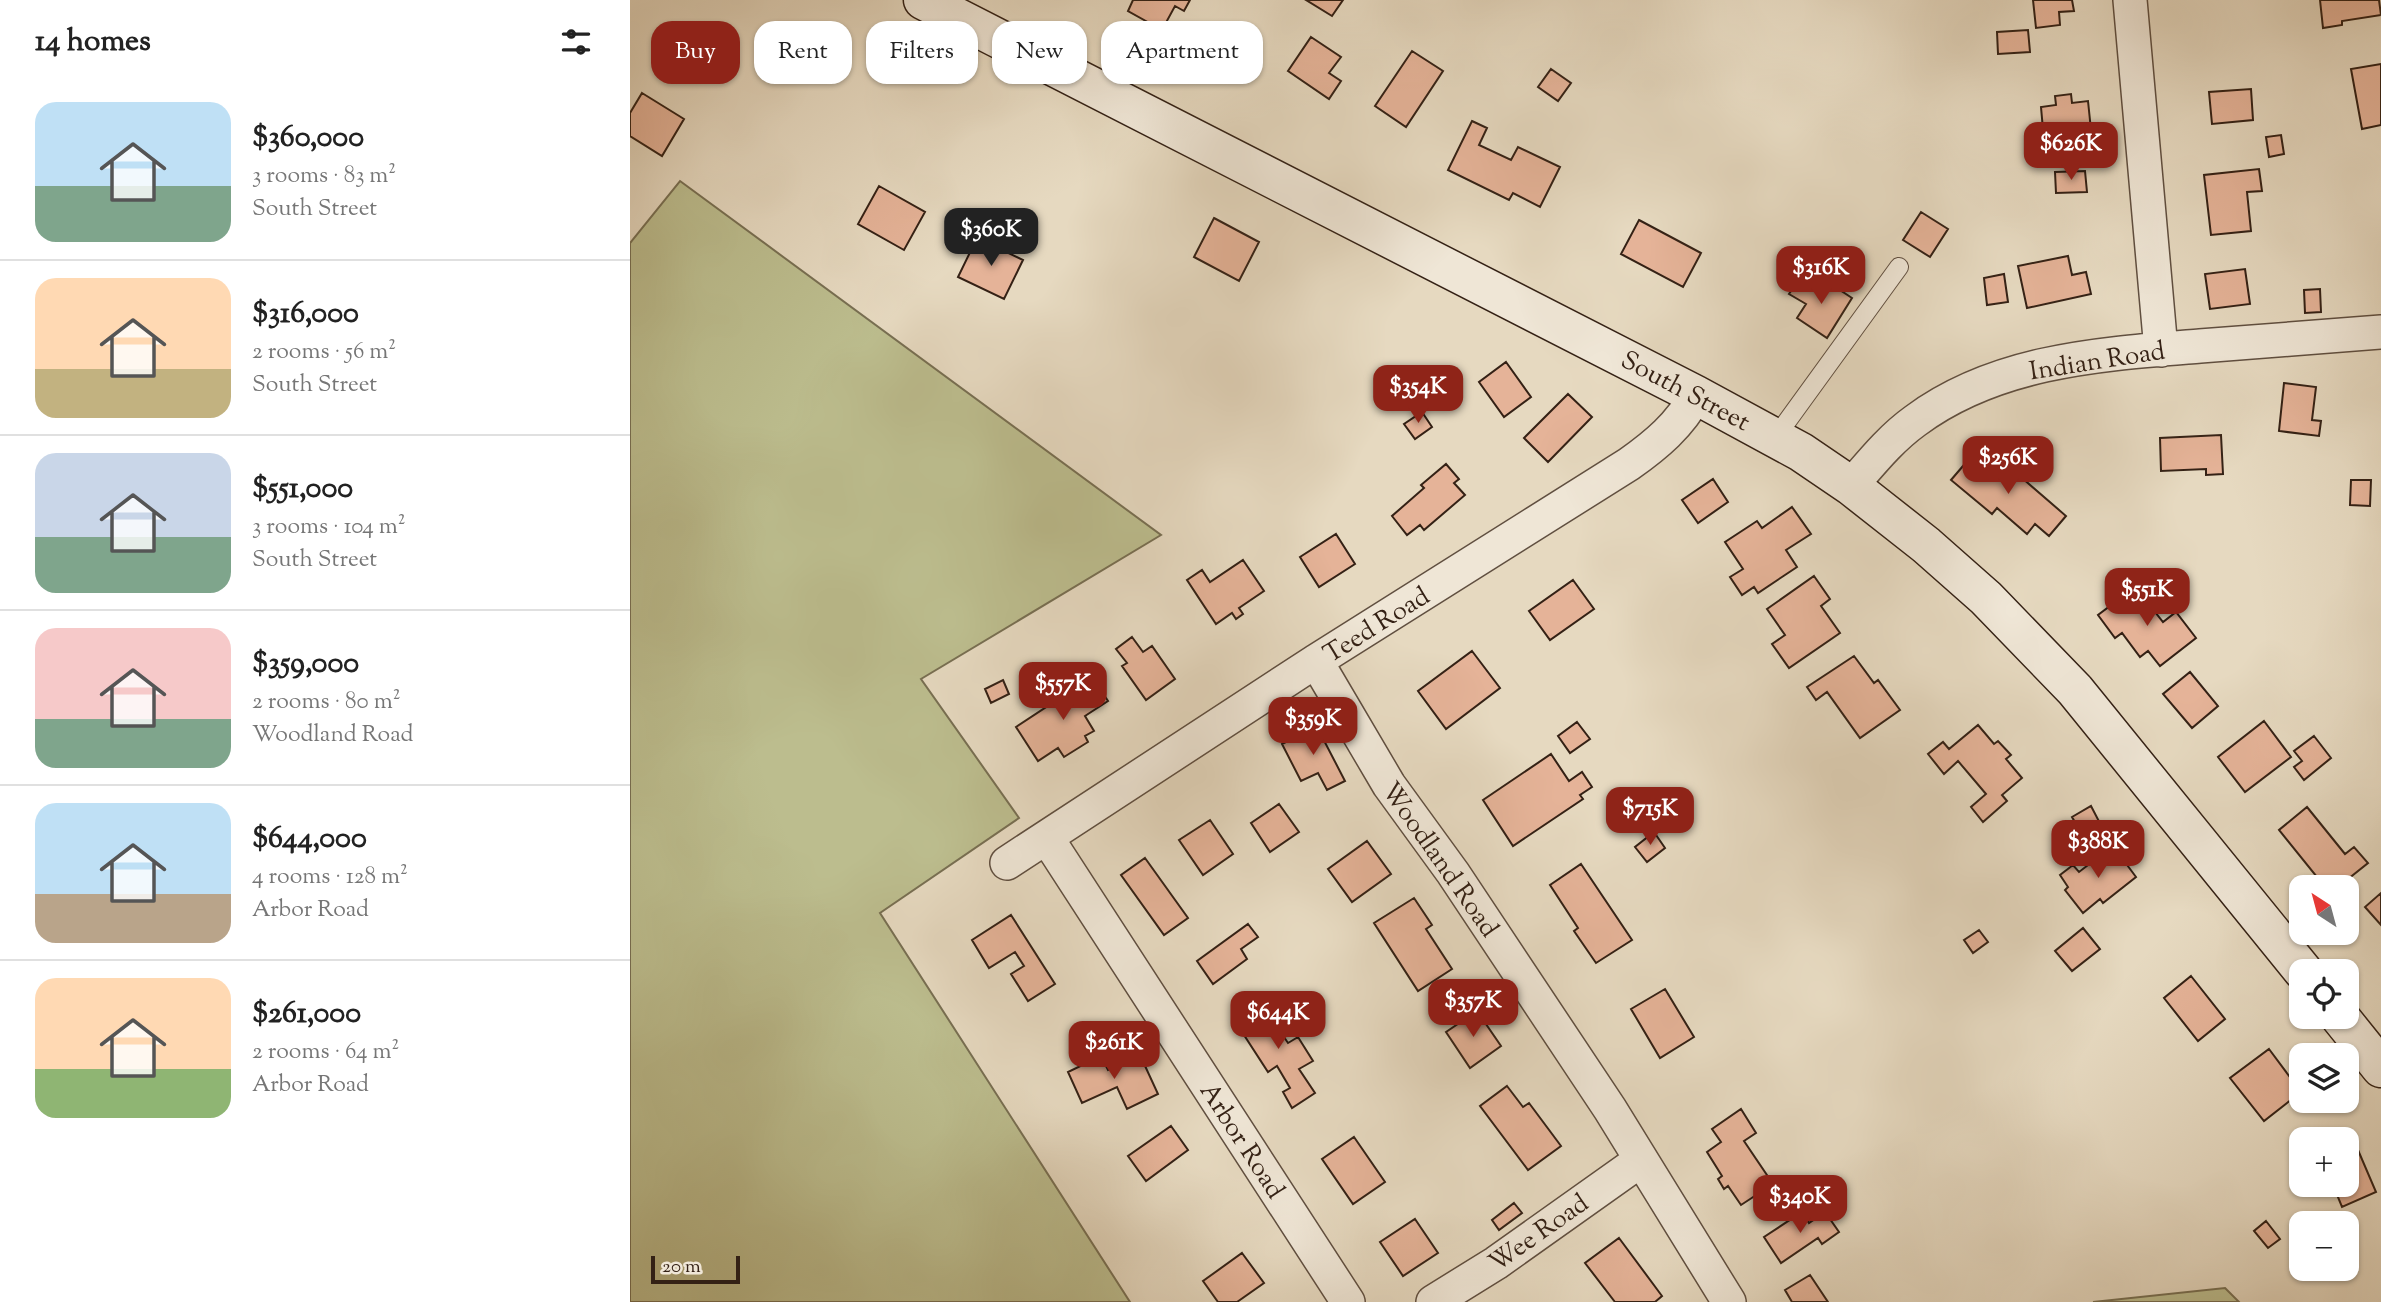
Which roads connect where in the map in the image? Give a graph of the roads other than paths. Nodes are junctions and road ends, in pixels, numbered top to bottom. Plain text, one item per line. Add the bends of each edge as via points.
1 (923, 0) edge
2 (2130, 0) edge
3 (1899, 267) dead end
4 (2381, 332) edge
5 (2161, 349) junction
6 (1696, 395) junction
7 (1775, 438) junction
8 (1851, 486) junction
9 (1317, 662) junction
10 (1047, 838) junction
11 (1007, 863) dead end
12 (2293, 959) edge
13 (2350, 1029) edge
14 (2381, 1068) edge
15 (1641, 1160) junction
16 (1348, 1302) edge
17 (1433, 1302) edge
18 (1729, 1302) edge

1 - 6 main road, South Street
2 - 5 street
3 - 7 lane
4 - 5 street, Indian Road
5 - 8 street, Indian Road via 2061,361 1975,388 1915,420
6 - 7 main road, South Street
6 - 9 street, Teed Road via 1682,419 1629,464
7 - 8 main road, South Street
8 - 12 main road, South Street via 1986,598 2054,666
9 - 10 street, Teed Road
9 - 15 street, Woodland Road via 1389,785 1453,873
10 - 11 street, Teed Road
10 - 16 street, Arbor Road
13 - 14 main road
15 - 17 street, Wee Road
15 - 18 street, Woodland Road

